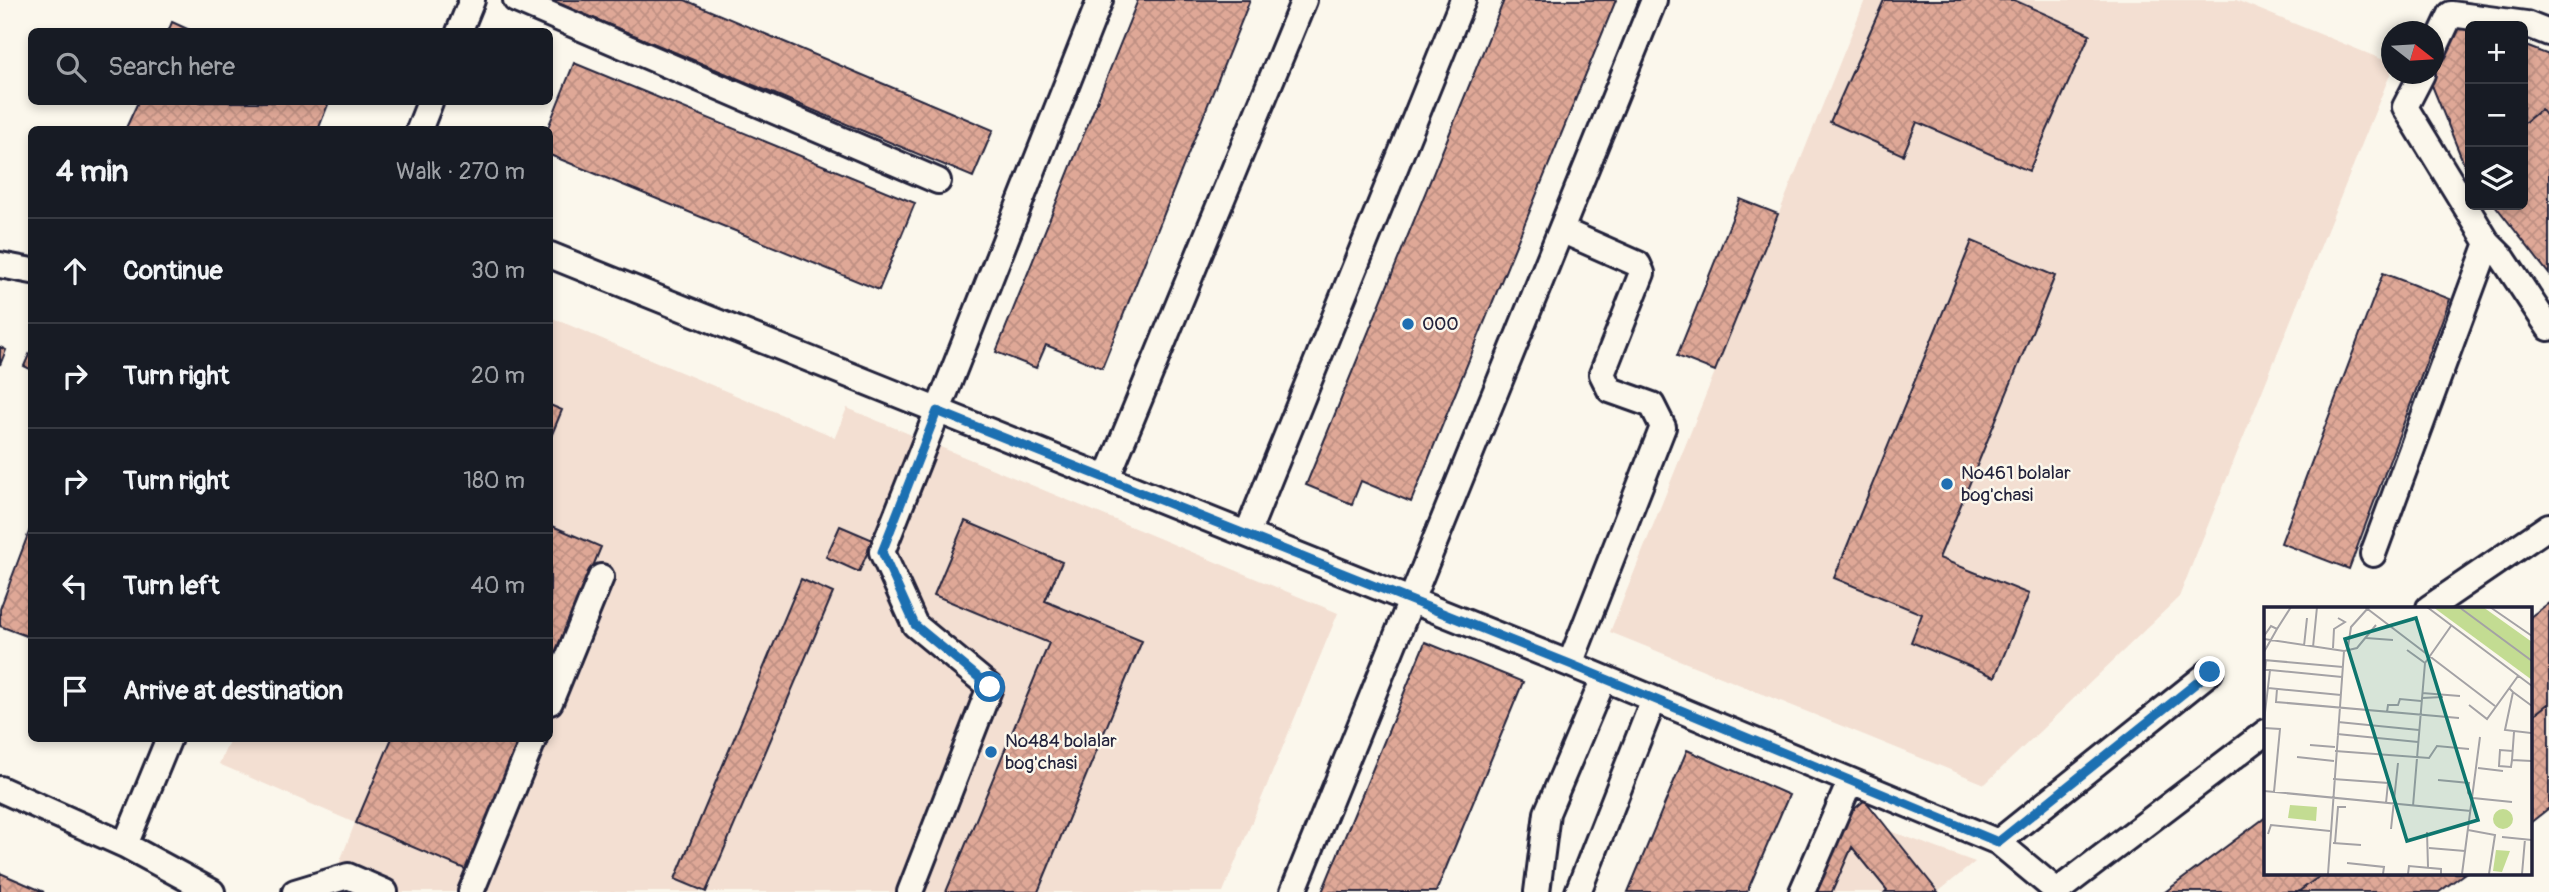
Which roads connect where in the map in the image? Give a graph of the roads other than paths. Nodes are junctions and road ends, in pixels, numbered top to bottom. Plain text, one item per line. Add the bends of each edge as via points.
1 (472, 0) edge
2 (516, 0) edge
3 (1100, 0) edge
4 (1304, 0) edge
5 (1463, 0) edge
6 (1654, 0) edge
7 (2448, 7) edge
8 (461, 28) edge
9 (2549, 33) edge
10 (2417, 84) edge
11 (429, 105) edge
12 (421, 126) edge
13 (938, 181) dead end
14 (1561, 230) junction
15 (2488, 243) junction
16 (553, 256) edge
17 (0, 265) edge
18 (28, 270) edge
19 (2549, 328) edge
20 (937, 411) junction
21 (1107, 478) junction
22 (2549, 526) edge
23 (1247, 534) junction
24 (2373, 554) dead end
25 (601, 577) dead end
26 (1411, 602) junction
27 (2430, 607) edge
28 (1570, 664) junction
29 (2210, 672) dead end
30 (1604, 678) junction
31 (553, 695) edge
32 (1654, 699) junction
33 (2264, 735) edge
34 (167, 742) edge
35 (532, 742) edge
36 (1850, 782) junction
37 (0, 789) edge
38 (1998, 842) junction
39 (125, 845) junction
40 (212, 892) edge
41 (295, 892) edge
42 (385, 892) edge
43 (471, 892) edge
44 (909, 892) edge
45 (1293, 892) edge
46 (1537, 892) edge
47 (1578, 892) edge
48 (1802, 892) edge
49 (2057, 892) edge

1 - 8 lane
2 - 13 lane
3 - 20 lane
4 - 21 lane
5 - 23 lane
6 - 14 lane
7 - 9 lane
10 - 15 lane via 2405,107
11 - 12 lane
14 - 26 lane
14 - 28 lane via 1638,264 1642,273 1602,374 1611,390 1653,405 1663,427
15 - 19 lane
15 - 24 lane
16 - 20 lane
17 - 18 lane
20 - 21 lane
20 - 44 lane via 882,552 915,625 990,687
21 - 23 lane
22 - 27 lane
23 - 26 lane
25 - 31 lane
26 - 28 lane
26 - 45 lane
28 - 30 lane
29 - 38 lane
30 - 32 lane
30 - 46 lane via 1547,813
32 - 36 lane
32 - 47 lane
33 - 49 lane
34 - 39 lane
35 - 43 lane
36 - 38 lane
36 - 48 lane
37 - 39 lane
38 - 49 lane
39 - 40 lane
41 - 42 lane via 348,876

